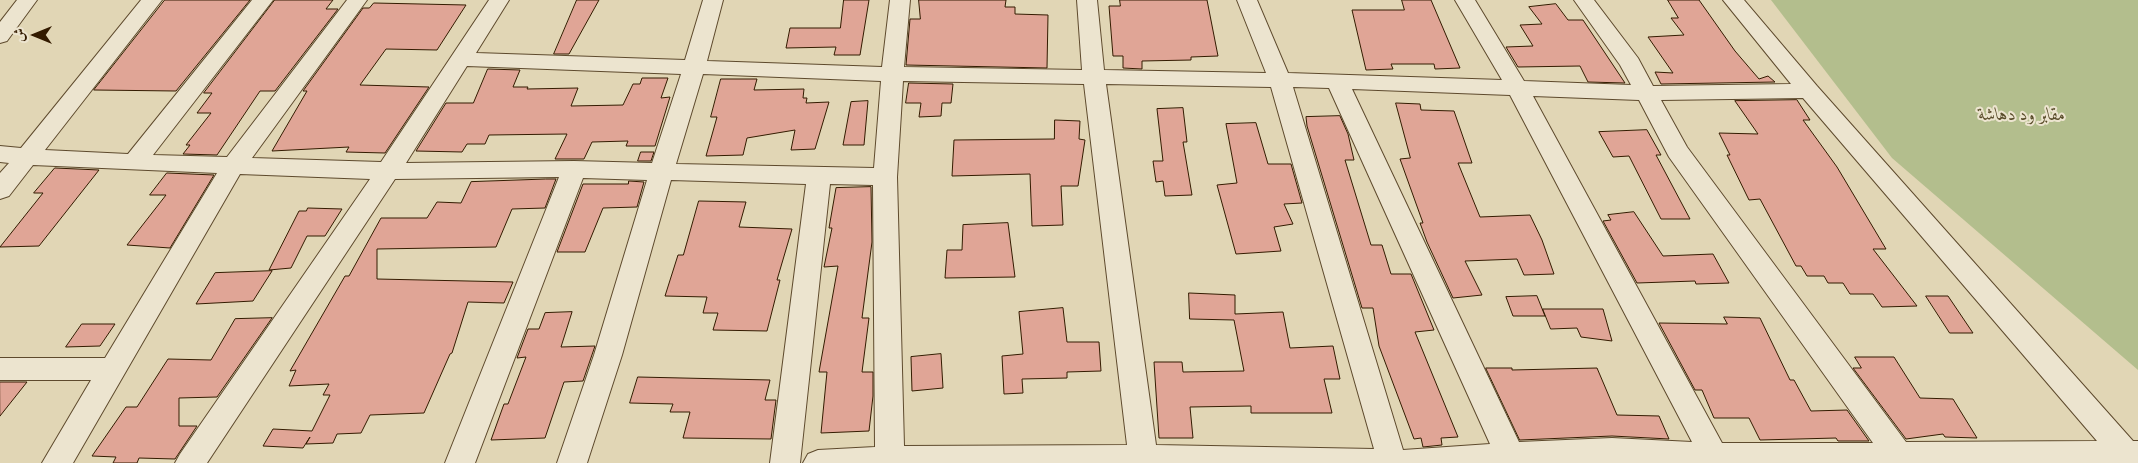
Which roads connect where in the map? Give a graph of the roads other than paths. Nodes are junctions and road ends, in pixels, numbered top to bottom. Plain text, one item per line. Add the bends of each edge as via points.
1 (27, 0) edge
2 (152, 0) edge
3 (263, 0) edge
4 (357, 0) edge
5 (499, 0) edge
6 (713, 0) edge
7 (900, 0) edge
8 (1087, 0) edge
9 (1248, 0) edge
10 (1465, 0) edge
11 (1584, 0) edge
12 (1733, 0) edge
13 (0, 36) edge
14 (462, 59) junction
15 (695, 68) junction
16 (892, 74) junction
17 (1094, 77) junction
18 (1280, 81) junction
19 (1337, 82) junction
20 (1518, 89) junction
21 (1809, 92) junction
22 (1645, 93) junction
23 (0, 154) edge
24 (27, 157) junction
25 (134, 162) junction
26 (233, 166) junction
27 (574, 169) junction
28 (388, 171) junction
29 (662, 172) junction
30 (819, 176) junction
31 (885, 176) junction
32 (0, 190) edge
33 (0, 369) edge
34 (112, 369) junction
35 (1898, 454) junction
36 (1510, 455) junction
37 (1714, 456) junction
38 (2132, 456) edge
39 (1615, 457) edge
40 (1998, 458) edge
41 (1784, 459) edge
42 (890, 461) edge
43 (1143, 461) edge
44 (1307, 462) edge
45 (57, 463) edge
46 (190, 463) edge
47 (460, 463) edge
48 (572, 463) edge
49 (785, 463) edge
50 (818, 463) edge
51 (1404, 463) edge

1 - 13 street
2 - 24 street
3 - 25 street
4 - 26 street
5 - 14 street
6 - 15 street
7 - 16 street
8 - 17 street
9 - 18 street
10 - 20 street
11 - 22 street via 1630,63
12 - 21 street
14 - 15 street
14 - 28 street
15 - 16 street
15 - 29 street
16 - 17 street
16 - 31 street
17 - 18 street
17 - 43 street
18 - 19 street
18 - 51 street
19 - 20 street
19 - 36 street
20 - 22 street
20 - 37 street
21 - 22 street
21 - 38 street
22 - 35 street via 1677,151
23 - 24 street
24 - 25 street
24 - 32 street
25 - 26 street
26 - 28 street
26 - 34 street
27 - 28 street
27 - 29 street
27 - 47 street
28 - 46 street
29 - 30 street
29 - 48 street via 602,379
30 - 31 street
30 - 49 street
31 - 42 street
33 - 34 street
34 - 45 street
35 - 40 street
35 - 41 street
36 - 39 street
36 - 51 street
37 - 39 street
37 - 41 street
38 - 40 street
42 - 43 street
42 - 50 street
43 - 44 street
44 - 51 street

